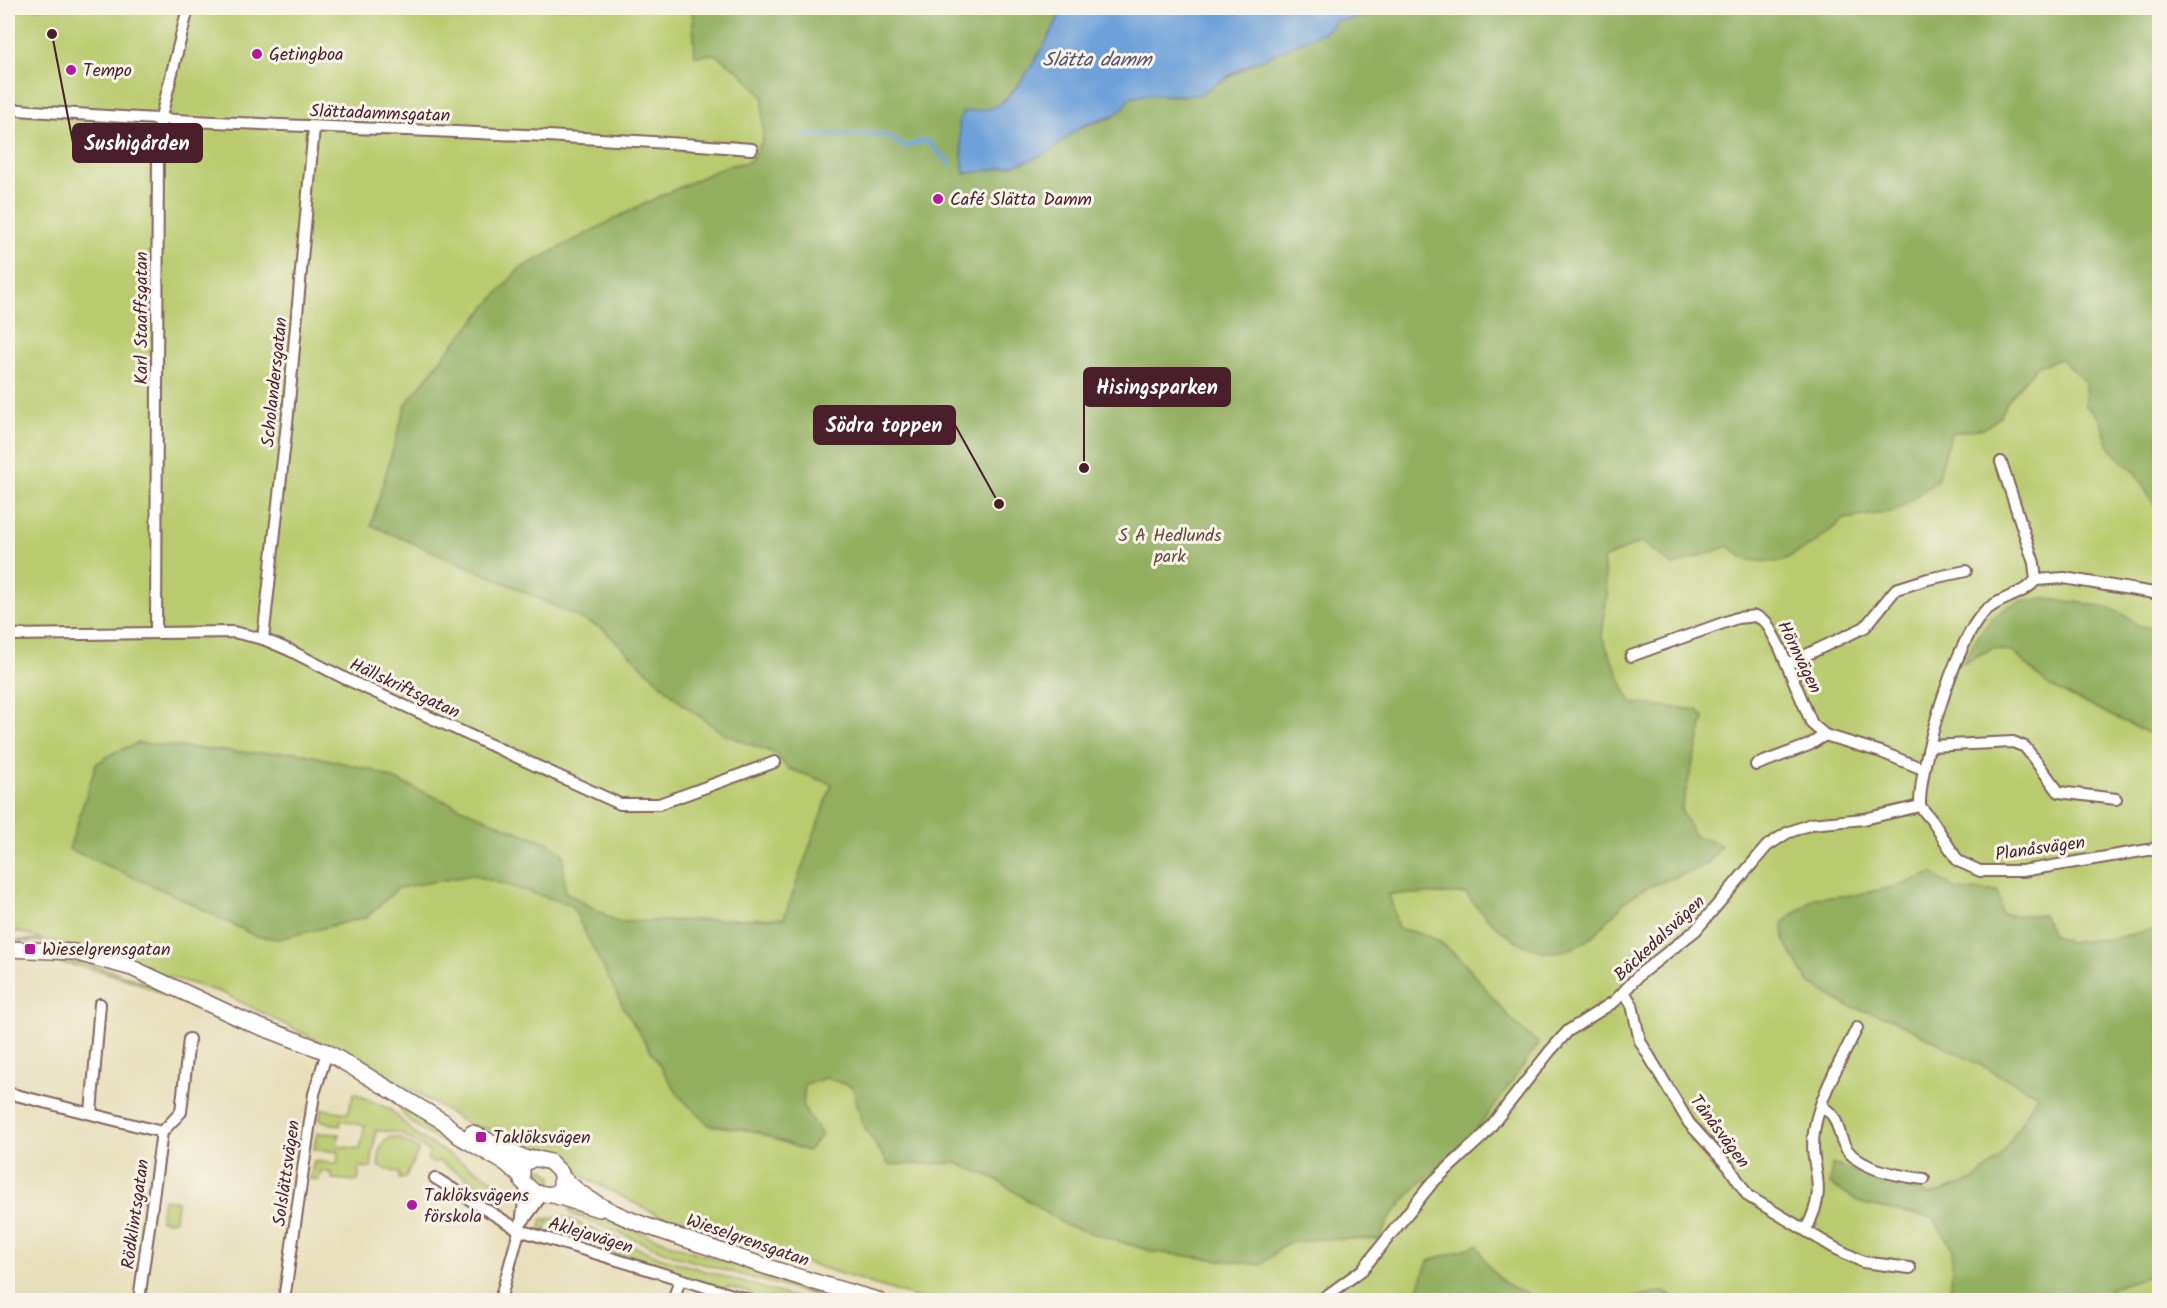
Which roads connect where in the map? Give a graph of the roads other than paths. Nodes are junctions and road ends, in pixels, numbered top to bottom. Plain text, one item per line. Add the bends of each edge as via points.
1 (188, 8) edge
2 (8, 109) edge
3 (161, 117) junction
4 (314, 127) junction
5 (752, 149) dead end
6 (2001, 462) dead end
7 (1966, 571) dead end
8 (2036, 580) junction
9 (2160, 594) edge
10 (156, 632) junction
11 (8, 634) edge
12 (263, 639) junction
13 (1631, 656) dead end
14 (1787, 664) junction
15 (1824, 735) junction
16 (1930, 746) junction
17 (775, 762) dead end
18 (1755, 765) dead end
19 (1923, 769) junction
20 (2116, 799) dead end
21 (1920, 806) junction
22 (2160, 848) edge
23 (8, 949) edge
24 (1625, 993) junction
25 (100, 1004) dead end
26 (1857, 1028) dead end
27 (189, 1039) dead end
28 (327, 1052) junction
29 (8, 1093) edge
30 (1821, 1106) junction
31 (91, 1113) junction
32 (444, 1122) junction
33 (162, 1132) junction
34 (529, 1160) junction
35 (562, 1177) junction
36 (435, 1178) dead end
37 (1924, 1179) dead end
38 (524, 1182) junction
39 (548, 1195) junction
40 (608, 1210) junction
41 (520, 1227) junction
42 (1806, 1229) junction
43 (1910, 1268) dead end
44 (680, 1280) junction
45 (845, 1296) edge
46 (139, 1300) edge
47 (284, 1300) edge
48 (500, 1300) edge
49 (674, 1300) edge
50 (749, 1300) edge
51 (877, 1300) edge
52 (1321, 1300) edge

1 - 3 street, Karl Staaffsgatan
2 - 3 street, Slättadammsgatan
3 - 4 street, Slättadammsgatan
3 - 10 street, Karl Staaffsgatan
4 - 5 street, Slättadammsgatan
4 - 12 street, Scholandersgatan
6 - 8 street
7 - 14 street via 1896,589 1865,627
8 - 9 street via 2064,578
8 - 16 street via 2023,591 1997,602 1980,617 1959,657
10 - 11 street, Hällskriftsgatan
10 - 12 street, Hällskriftsgatan via 233,632
12 - 17 street, Hällskriftsgatan via 613,803 659,804
13 - 14 street, Hörnvägen via 1749,615 1766,622
14 - 15 street, Hörnvägen via 1812,724
15 - 18 street via 1809,745
15 - 19 street
16 - 19 street
16 - 20 street via 2013,742 2025,747 2059,792
19 - 21 street
21 - 22 street, Planåsvägen via 1958,861 1980,871 2022,871
21 - 24 street, Bäckedalsvägen via 1864,819 1811,824 1777,839 1755,857 1696,930 1640,974
23 - 28 street, Wieselgrensgatan via 74,952 114,961 250,1023
24 - 42 street, Tånåsvägen via 1632,1005 1640,1041 1689,1123 1727,1164 1748,1196
24 - 52 street, Bäckedalsvägen via 1568,1031 1484,1135 1432,1183 1362,1270
25 - 31 street
26 - 30 street
27 - 33 street via 181,1112
28 - 32 street, Wieselgrensgatan
28 - 47 street, Solslättsvägen via 314,1094
29 - 31 street
30 - 37 street via 1832,1112 1847,1149 1860,1161
30 - 42 street via 1814,1127 1820,1189
31 - 33 street
32 - 34 street, Wieselgrensgatan
32 - 38 street, Wieselgrensgatan via 459,1136 507,1164
33 - 46 street, Rödklintsgatan
34 - 35 street, Wieselgrensgatan via 550,1162
34 - 38 street via 522,1165
35 - 39 street via 561,1188
35 - 40 street, Wieselgrensgatan
36 - 41 street, Aklejavägen
38 - 39 street, Wieselgrensgatan
38 - 41 street
39 - 40 street, Wieselgrensgatan
39 - 41 street
40 - 45 street, Wieselgrensgatan
41 - 44 street, Aklejavägen
41 - 48 street
42 - 43 street, Tånåsvägen via 1863,1262
44 - 49 street
44 - 50 street, Aklejavägen
45 - 51 street, Wieselgrensgatan

